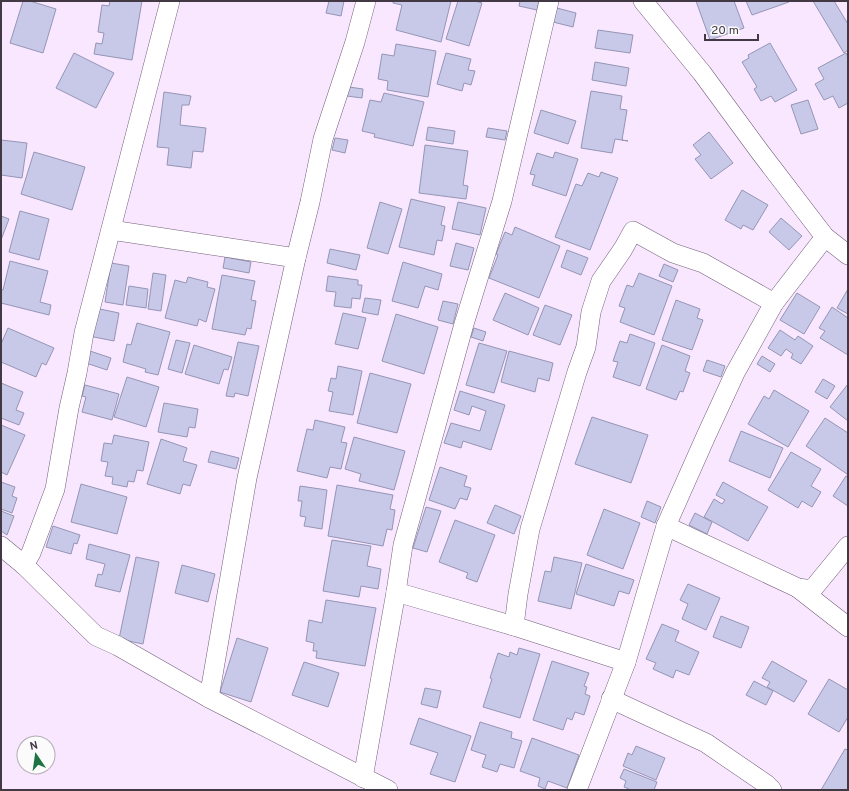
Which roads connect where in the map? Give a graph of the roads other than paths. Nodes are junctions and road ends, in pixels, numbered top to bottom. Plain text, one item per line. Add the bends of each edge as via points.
1 (170, 1) edge
2 (366, 1) edge
3 (549, 1) edge
4 (643, 1) edge
5 (111, 230) junction
6 (825, 238) junction
7 (848, 255) edge
8 (296, 258) junction
9 (774, 303) junction
10 (666, 526) junction
11 (1, 546) edge
12 (848, 546) edge
13 (24, 565) junction
14 (798, 588) junction
15 (396, 592) junction
16 (514, 626) junction
17 (848, 627) edge
18 (626, 662) junction
19 (209, 698) junction
20 (611, 699) junction
21 (363, 778) junction
22 (388, 790) edge
23 (577, 790) edge
24 (772, 790) edge

1 - 5 street
2 - 8 street via 323,139
3 - 15 street via 502,201 464,324 403,545
4 - 6 street via 702,73
5 - 8 street
5 - 13 street via 84,333 55,489
6 - 7 street
6 - 9 street
8 - 19 street via 248,478
9 - 10 street via 735,373
9 - 16 street via 703,263 672,253 633,230 602,281 591,312 586,347 530,529
10 - 14 street
10 - 18 street
11 - 13 street
12 - 14 street via 812,590
13 - 19 street via 96,636
14 - 17 street
15 - 16 street
15 - 21 street
16 - 18 street
18 - 20 street
19 - 21 street
20 - 23 street
20 - 24 street via 706,744
21 - 22 street

